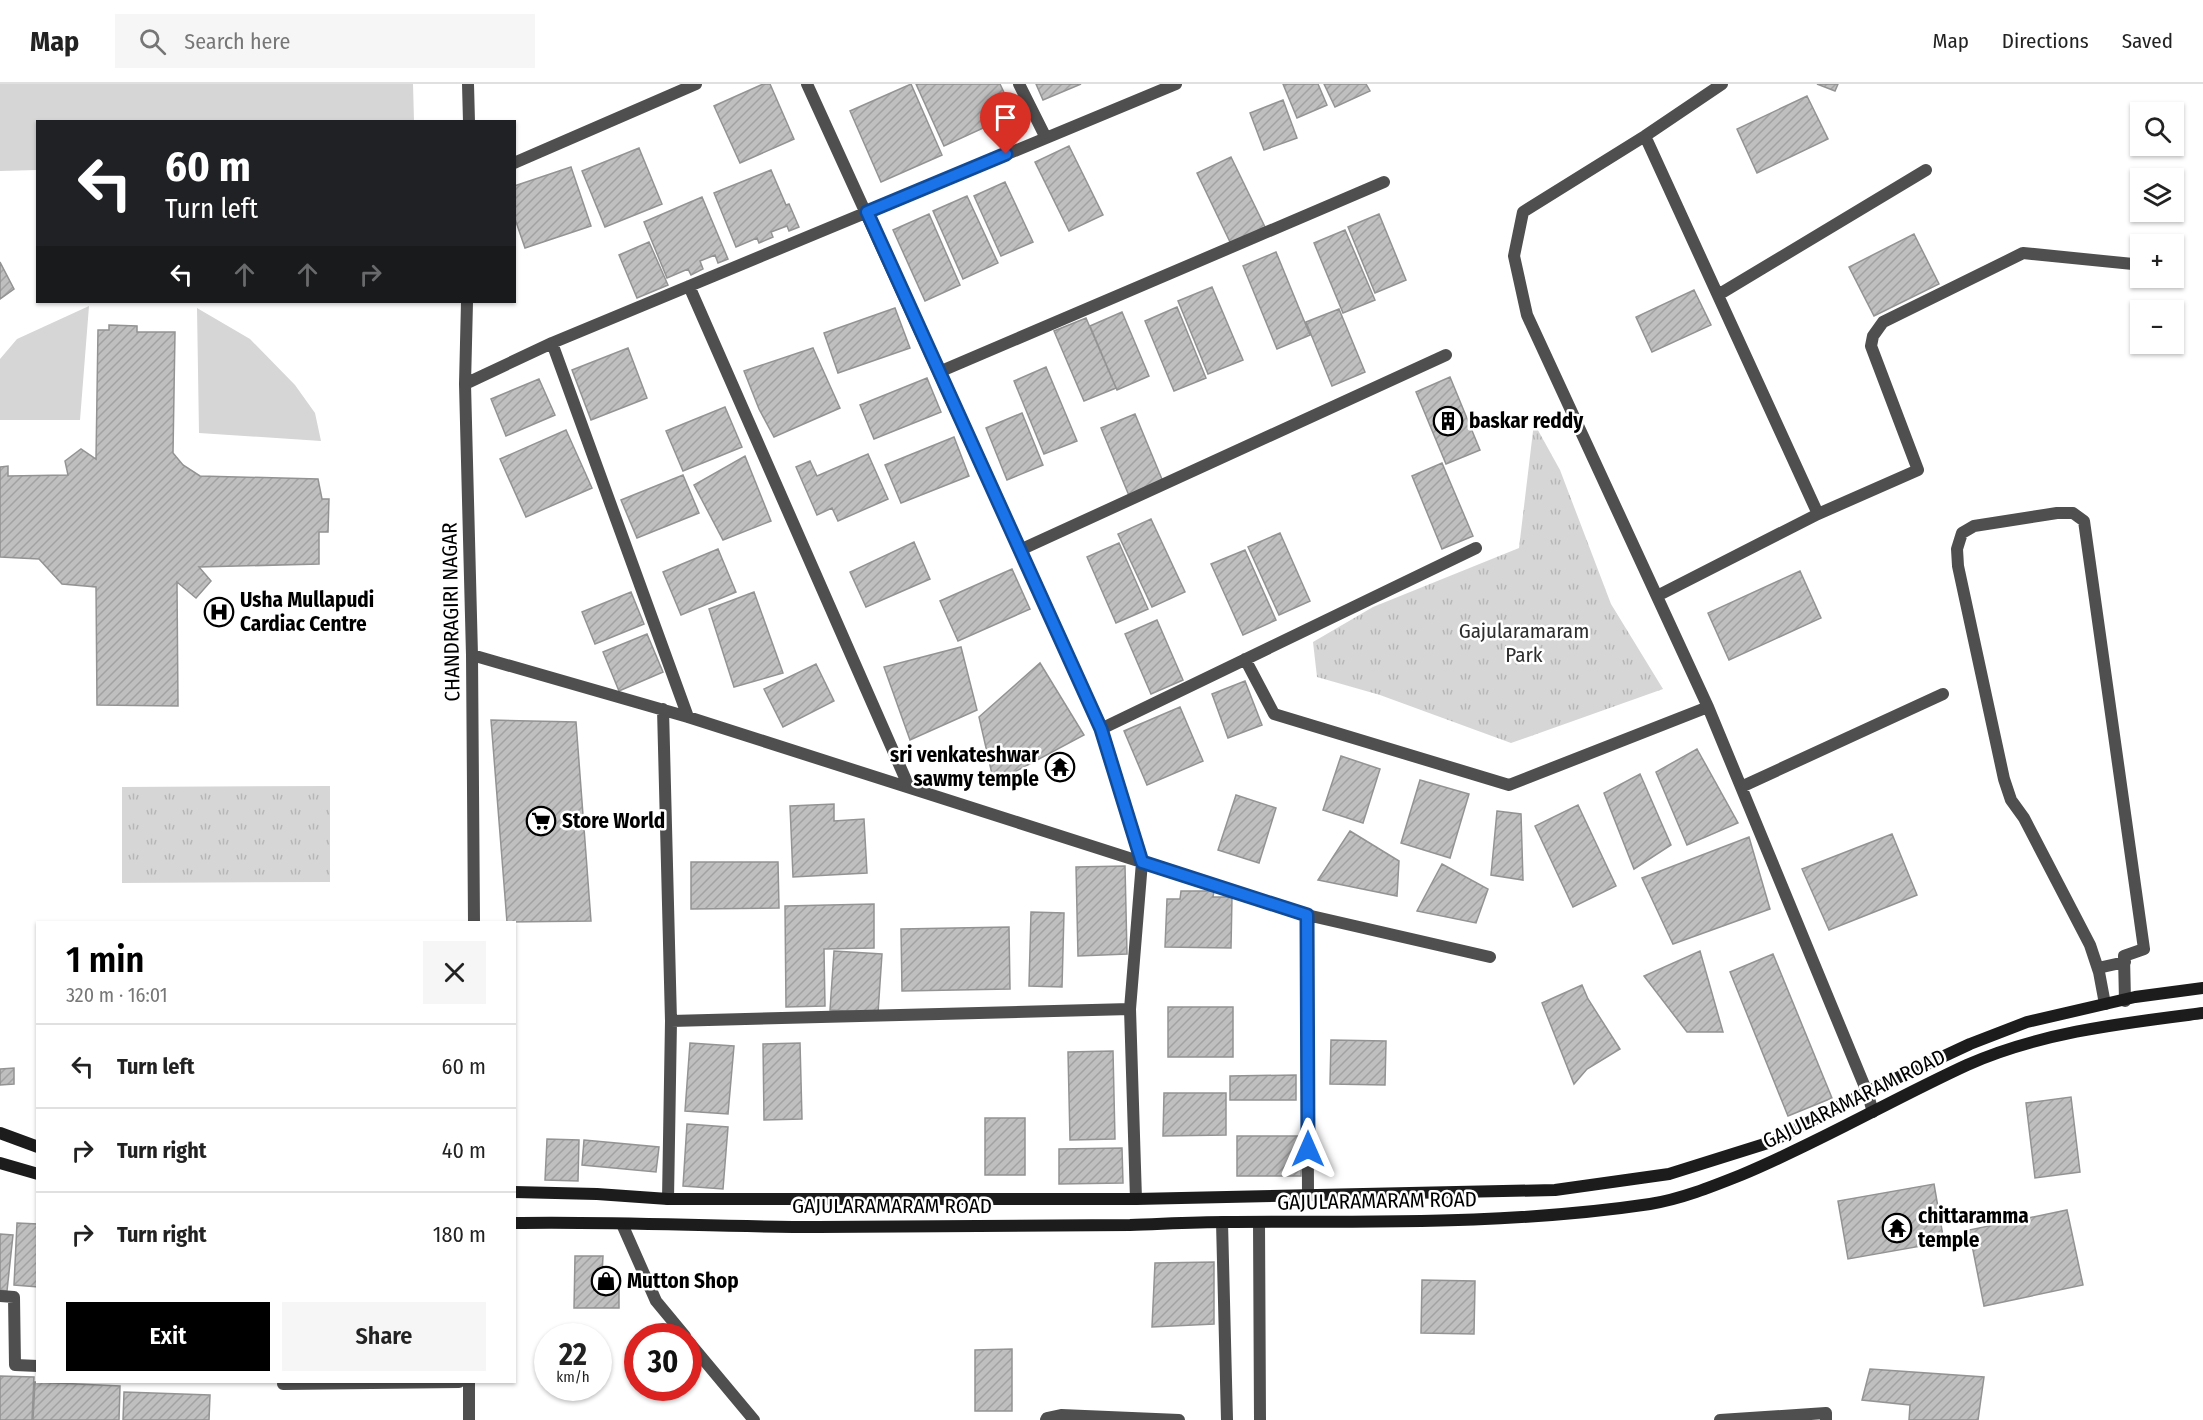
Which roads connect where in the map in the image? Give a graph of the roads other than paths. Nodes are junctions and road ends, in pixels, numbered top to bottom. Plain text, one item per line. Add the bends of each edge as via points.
1 (468, 84) edge
2 (696, 84) edge
3 (807, 84) edge
4 (1020, 84) edge
5 (1176, 84) edge
6 (1722, 84) edge
7 (469, 120) edge
8 (1645, 136) junction
9 (1046, 138) junction
10 (516, 163) edge
11 (1926, 170) dead end
12 (1384, 182) dead end
13 (867, 212) junction
14 (2130, 264) edge
15 (689, 286) junction
16 (1718, 295) junction
17 (467, 303) edge
18 (552, 343) junction
19 (1446, 355) dead end
20 (939, 372) junction
21 (465, 384) junction
22 (1818, 514) junction
23 (1476, 548) dead end
24 (1020, 550) junction
25 (1657, 596) junction
26 (472, 655) junction
27 (1245, 659) junction
28 (1943, 693) dead end
29 (1708, 707) junction
30 (663, 709) junction
31 (688, 717) junction
32 (1101, 729) junction
33 (909, 787) junction
34 (1741, 787) junction
35 (1142, 862) junction
36 (1307, 915) junction
37 (474, 921) edge
38 (1490, 957) dead end
39 (2125, 962) junction
40 (2098, 968) junction
41 (2203, 988) edge
42 (2125, 1001) junction
43 (2105, 1004) junction
44 (1130, 1009) junction
45 (2203, 1013) edge
46 (671, 1021) junction
47 (1868, 1092) junction
48 (1873, 1112) junction
49 (0, 1133) edge
50 (36, 1146) edge
51 (0, 1163) edge
52 (36, 1173) edge
53 (516, 1192) edge
54 (1308, 1196) junction
55 (1136, 1198) junction
56 (668, 1199) junction
57 (1222, 1222) junction
58 (1259, 1222) junction
59 (516, 1223) edge
60 (622, 1224) junction
61 (0, 1296) edge
62 (674, 1323) edge
63 (702, 1358) edge
64 (36, 1366) edge
65 (371, 1383) edge
66 (470, 1383) edge
67 (283, 1384) dead end
68 (469, 1420) edge
69 (754, 1420) edge
70 (1046, 1420) edge
71 (1179, 1420) edge
72 (1227, 1420) edge
73 (1260, 1420) edge
74 (1720, 1420) edge
75 (1826, 1420) edge

1 - 7 street
2 - 10 street
3 - 13 street
4 - 9 street
5 - 9 street
6 - 8 street
8 - 16 street
8 - 25 street via 1523,212 1514,256 1527,315
9 - 13 street
11 - 16 street
12 - 20 street
13 - 15 street
13 - 20 street
14 - 22 street via 2023,253 1882,322 1871,346 1918,470
15 - 18 street
15 - 33 street
16 - 22 street
17 - 21 street, CHANDRAGIRI NAGAR
18 - 21 street
18 - 31 street
19 - 24 street
20 - 24 street
21 - 26 street, CHANDRAGIRI NAGAR
22 - 25 street
23 - 27 street
24 - 32 street
25 - 29 street
26 - 30 street
26 - 37 street, CHANDRAGIRI NAGAR
27 - 29 street via 1274,714 1509,785
27 - 32 street
28 - 34 street
29 - 34 street
30 - 31 street
30 - 46 street
31 - 33 street
32 - 35 street
33 - 35 street
34 - 47 street
35 - 36 street
35 - 44 street
36 - 38 street
36 - 54 street
39 - 40 street
39 - 40 street via 2124,956 2144,949 2084,521 2073,513 2057,513 1974,526 1962,533 1956,549 1958,566 2004,779 2011,800 2090,945
39 - 42 street
40 - 43 street
41 - 42 main road, GAJULARAMARAM ROAD
42 - 43 main road, GAJULARAMARAM ROAD
43 - 47 main road, GAJULARAMARAM ROAD via 2027,1022
44 - 46 street
44 - 55 street
45 - 48 main road, GAJULARAMARAM ROAD via 2139,1020 2032,1042 1971,1063
46 - 56 street
47 - 48 street
47 - 54 main road, GAJULARAMARAM ROAD via 1771,1142 1669,1174 1555,1190
48 - 58 main road, GAJULARAMARAM ROAD via 1759,1167 1656,1203 1513,1218
49 - 50 main road
51 - 52 main road
53 - 56 main road, GAJULARAMARAM ROAD
54 - 55 main road, GAJULARAMARAM ROAD
55 - 56 main road, GAJULARAMARAM ROAD
57 - 58 main road, GAJULARAMARAM ROAD
57 - 60 main road, GAJULARAMARAM ROAD via 812,1227
57 - 72 street
58 - 73 street
59 - 60 main road, GAJULARAMARAM ROAD
60 - 62 street via 656,1301
61 - 64 street via 15,1297 15,1365
63 - 69 street
65 - 67 street
66 - 68 street
70 - 71 street via 1061,1415
74 - 75 street via 1826,1413

